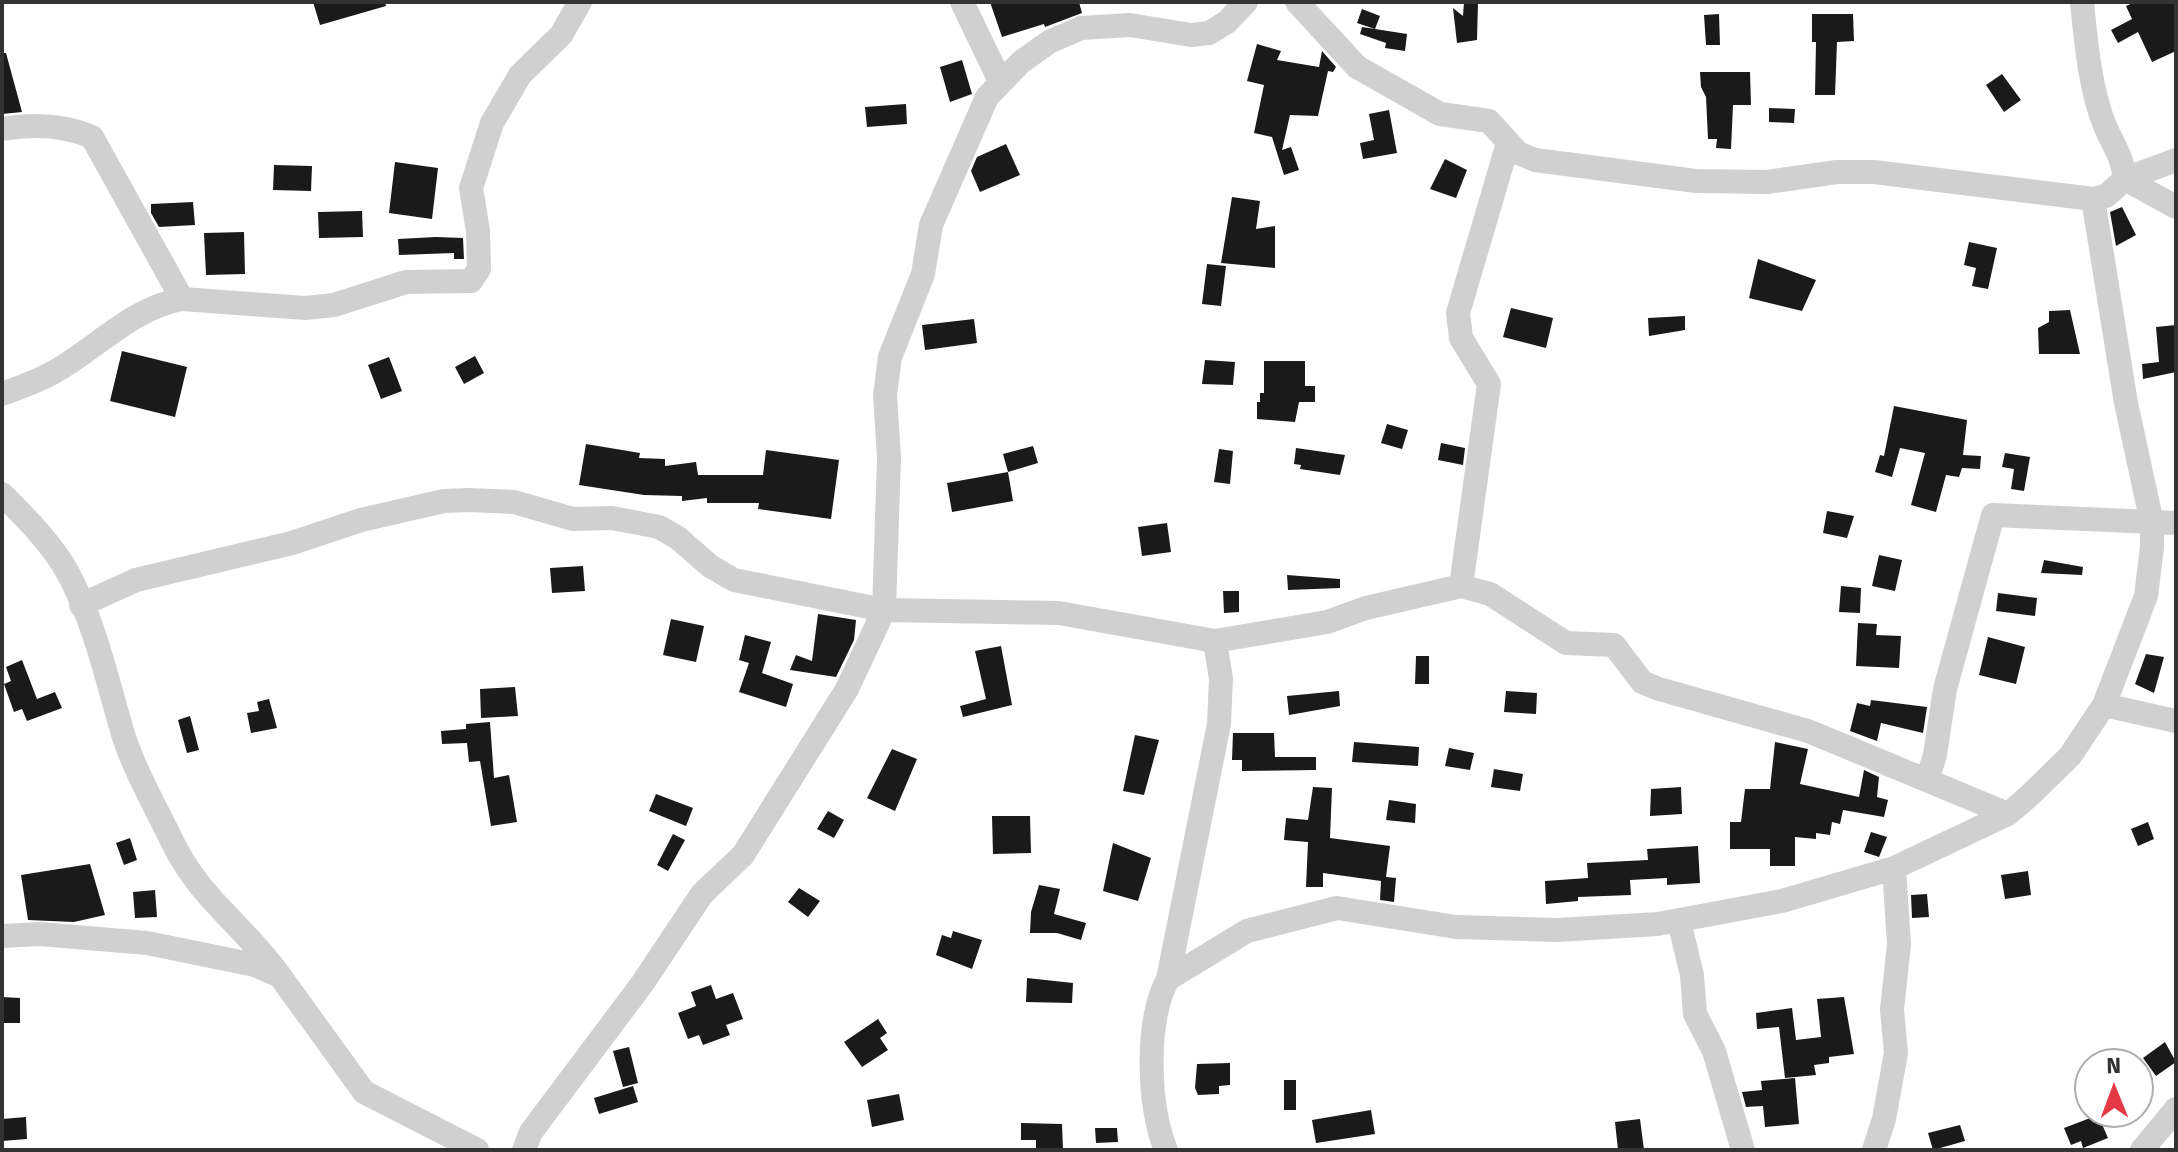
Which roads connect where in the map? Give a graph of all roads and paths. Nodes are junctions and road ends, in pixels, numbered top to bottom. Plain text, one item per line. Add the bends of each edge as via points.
1 (580, 2) edge
2 (962, 2) edge
3 (1246, 2) edge
4 (1297, 2) edge
5 (2082, 2) edge
6 (1000, 81) junction
7 (2, 129) edge
8 (1508, 143) junction
9 (2176, 160) edge
10 (2125, 179) junction
11 (2093, 199) junction
12 (2176, 207) edge
13 (182, 299) junction
14 (2, 394) edge
15 (2, 494) edge
16 (2164, 523) edge
17 (1461, 586) junction
18 (81, 605) junction
19 (884, 610) junction
20 (1215, 641) junction
21 (2104, 705) junction
22 (2176, 721) edge
23 (1927, 780) junction
24 (2008, 814) junction
25 (1894, 868) junction
26 (1679, 921) junction
27 (2, 936) edge
28 (280, 976) junction
29 (1168, 979) junction
30 (2176, 1109) edge
31 (477, 1150) edge
32 (524, 1150) edge
33 (1166, 1150) edge
34 (1743, 1150) edge
35 (1874, 1150) edge
36 (2142, 1150) edge

1 - 13 street via 561,35 520,75 492,123 471,188 479,269 471,281 406,282 334,305 305,308
2 - 6 street
3 - 6 street via 1209,33 1130,25 1081,28 1049,42
4 - 8 street via 1357,67 1440,114 1489,121
5 - 10 street via 2095,89 2105,126 2122,155
6 - 19 street via 987,97 946,184 931,225 923,274 890,357 885,395 889,458
7 - 13 street via 60,128 92,137
8 - 11 street via 1535,160 1696,181 1767,182 1874,172
8 - 17 street via 1458,313 1461,338 1489,384
9 - 10 street
10 - 11 street via 2106,196
10 - 12 street
11 - 16 street via 2126,403
13 - 14 street via 146,308 53,373
15 - 18 street via 59,559
16 - 21 street via 2146,596
16 - 23 street via 1993,515 1945,689
17 - 20 street via 1327,622
17 - 23 street via 1490,594 1566,643 1614,645 1642,682 1808,731
18 - 19 street via 136,580 292,543 361,520 469,500 514,502 573,519 612,518 659,527 734,580
18 - 28 street via 124,737 187,871
19 - 20 street via 1059,613
19 - 32 street via 847,689 743,855 702,894 531,1132
20 - 29 street via 1221,679 1219,724
21 - 22 street
21 - 24 street via 2070,756
23 - 24 street
24 - 25 street
25 - 26 street via 1818,893
25 - 35 street via 1899,944 1892,1010 1896,1053
26 - 29 street via 1608,929 1456,927 1337,908 1247,931
26 - 34 street via 1695,1014 1714,1051
27 - 28 street via 147,943 255,965
28 - 31 street via 364,1092
29 - 33 street via 1160,994 1153,1055 1155,1113
30 - 36 street

